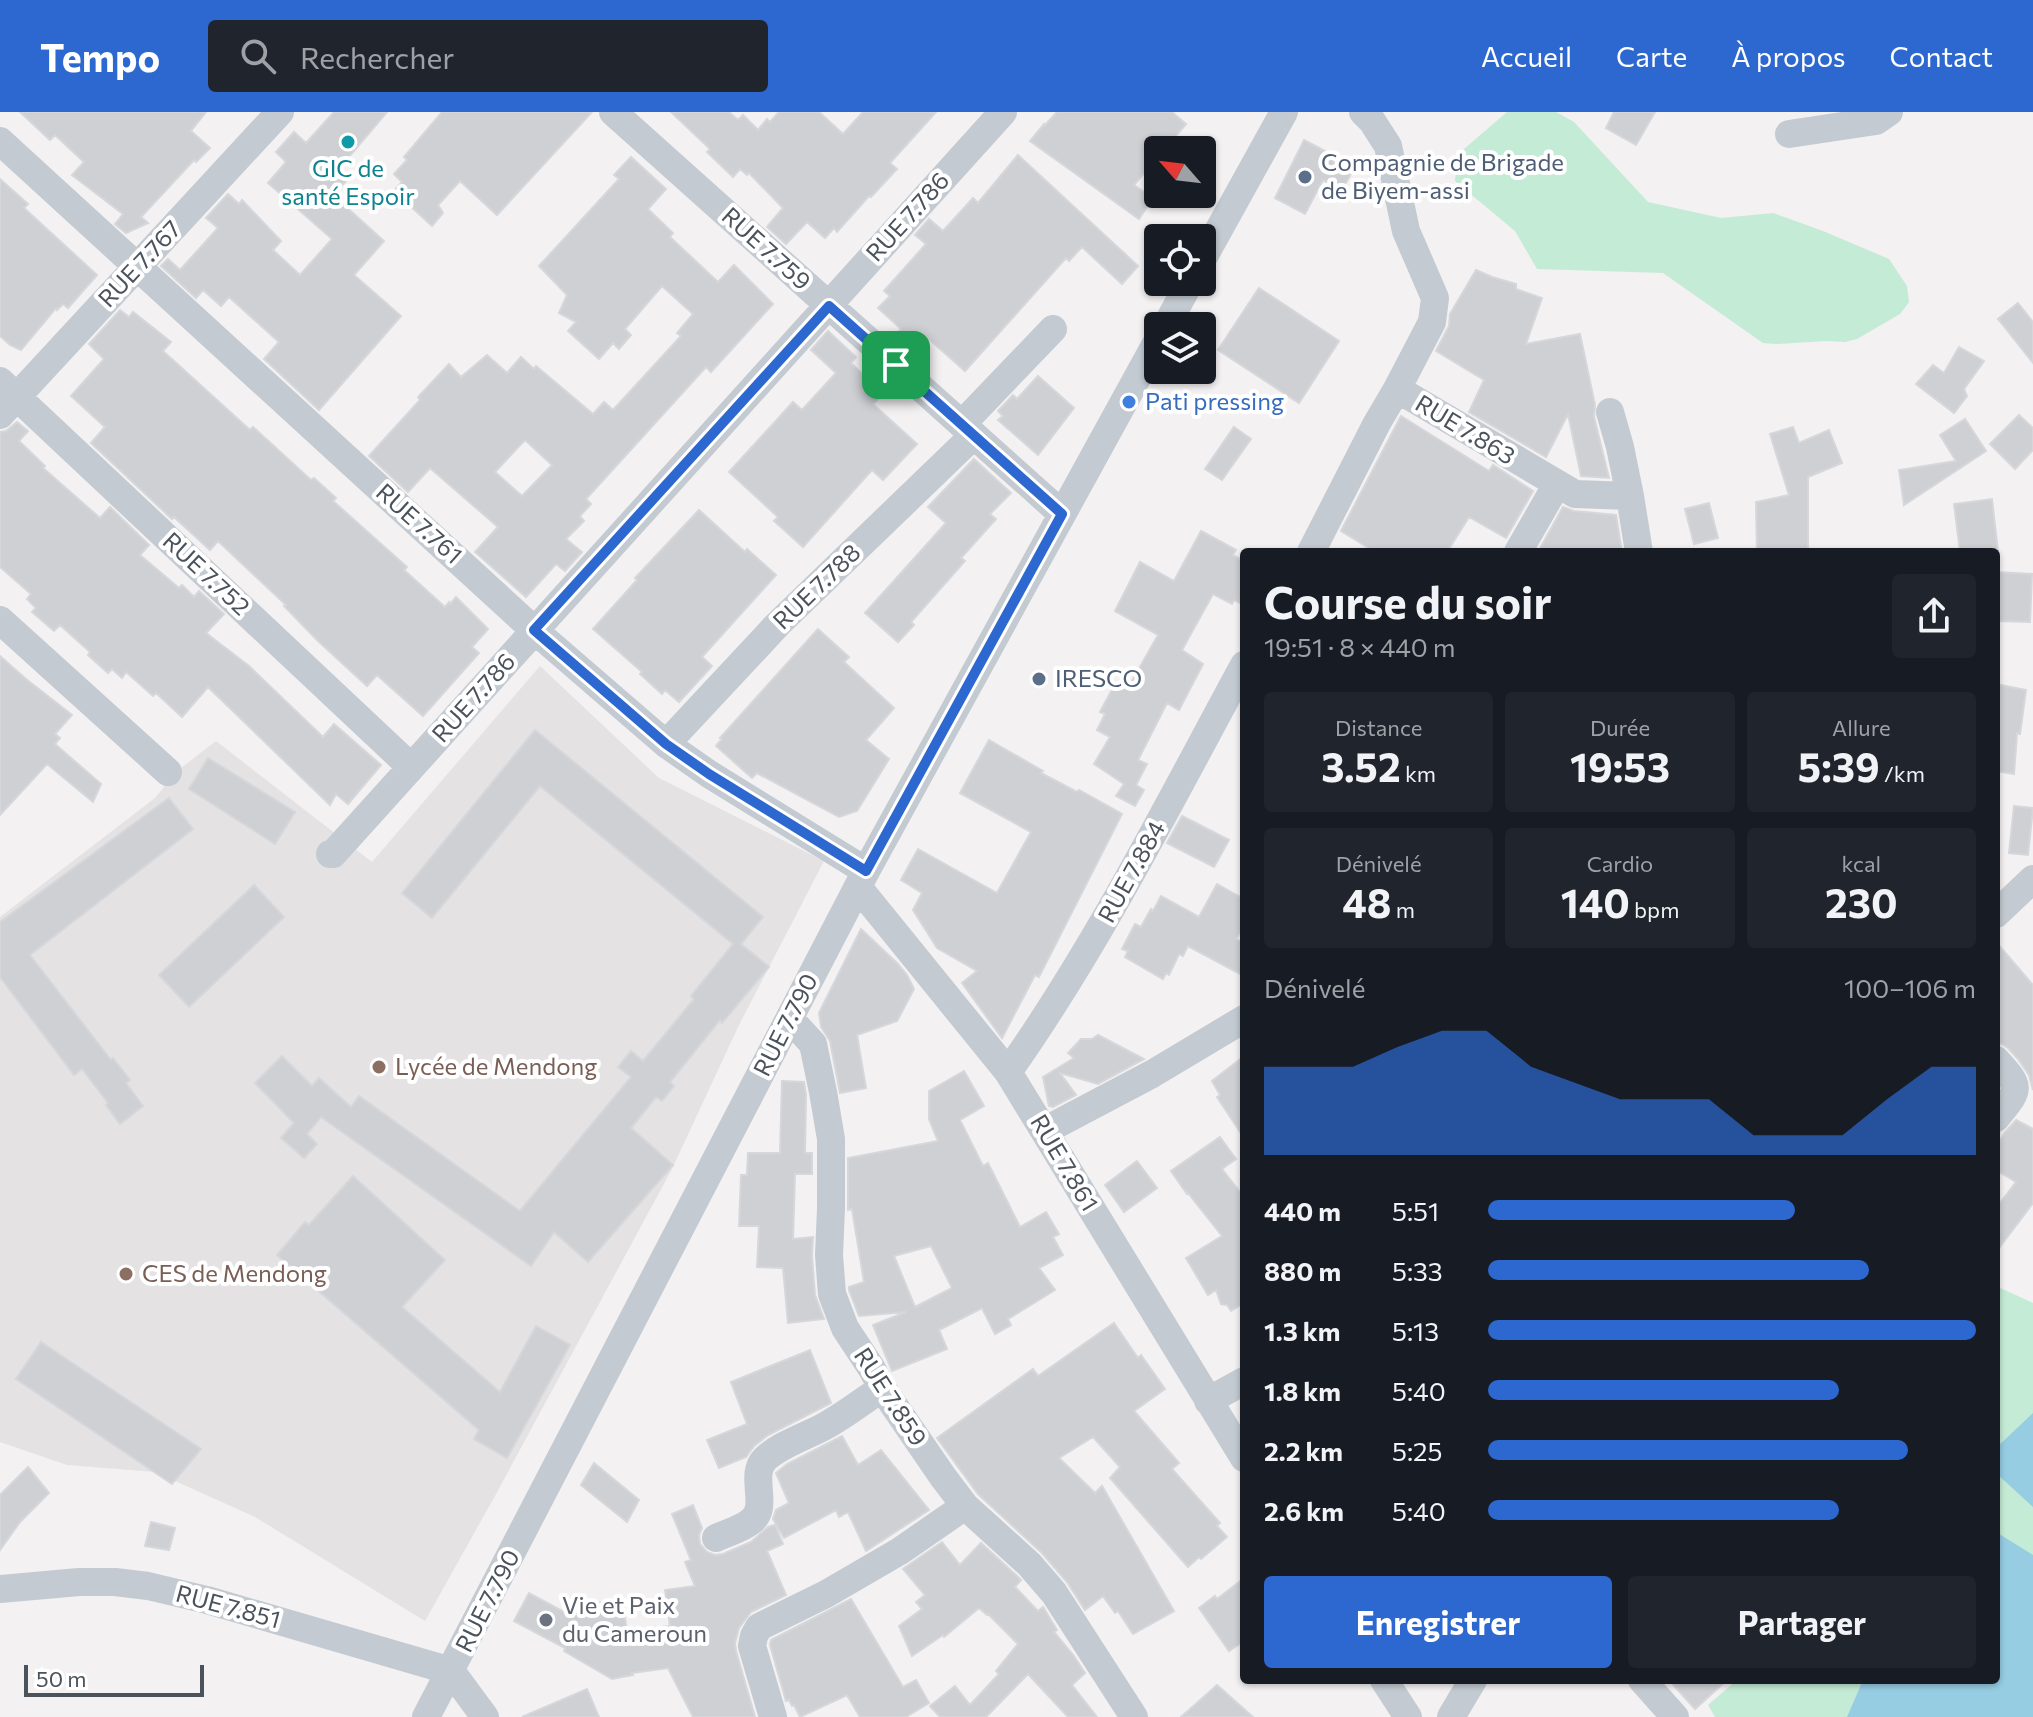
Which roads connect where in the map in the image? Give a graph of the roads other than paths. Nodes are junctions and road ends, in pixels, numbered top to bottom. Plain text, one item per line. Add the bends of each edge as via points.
1 (280, 112) edge
2 (613, 112) edge
3 (1003, 112) edge
4 (1284, 112) edge
5 (1363, 112) edge
6 (1889, 112) edge
7 (1789, 134) dead end
8 (0, 141) edge
9 (1216, 235) edge
10 (136, 267) junction
11 (829, 306) junction
12 (1053, 329) dead end
13 (1144, 365) edge
14 (1397, 389) junction
15 (6, 398) edge
16 (1610, 412) dead end
17 (968, 430) junction
18 (1557, 484) junction
19 (1630, 496) junction
20 (1062, 514) junction
21 (1313, 548) edge
22 (1520, 548) edge
23 (1638, 548) edge
24 (0, 620) edge
25 (534, 630) junction
26 (1240, 673) edge
27 (666, 744) junction
28 (411, 767) junction
29 (168, 772) dead end
30 (330, 854) dead end
31 (862, 879) junction
32 (2033, 879) edge
33 (2000, 910) edge
34 (790, 1019) junction
35 (1240, 1021) edge
36 (2000, 1064) edge
37 (1008, 1072) junction
38 (2024, 1092) edge
39 (2000, 1114) edge
40 (1044, 1131) junction
41 (1240, 1383) edge
42 (882, 1388) junction
43 (1208, 1401) junction
44 (1240, 1452) edge
45 (965, 1506) junction
46 (716, 1538) dead end
47 (0, 1589) edge
48 (451, 1671) junction
49 (1387, 1684) edge
50 (1471, 1684) edge
51 (1646, 1684) edge
52 (426, 1717) edge
53 (485, 1717) edge
54 (773, 1717) edge
55 (1134, 1717) edge
56 (1408, 1717) edge
57 (1451, 1717) edge
58 (1675, 1717) edge

1 - 10 street, RUE 7.767
2 - 11 street, RUE 7.759
3 - 11 street, RUE 7.786
4 - 9 street
5 - 14 street, RUE 7.863 via 1388,146 1406,231 1435,298 1432,322
6 - 7 street via 1876,121
8 - 10 street, RUE 7.761
10 - 15 street, RUE 7.767
10 - 25 street, RUE 7.761
11 - 17 street, RUE 7.759
11 - 25 street, RUE 7.786
12 - 17 street, RUE 7.788
13 - 20 street, RUE 7.790
14 - 18 street, RUE 7.863
14 - 21 street
15 - 28 street, RUE 7.752
16 - 19 street
17 - 20 street, RUE 7.759
17 - 27 street, RUE 7.788
18 - 19 street, RUE 7.863 via 1575,494
18 - 22 street
19 - 23 street
20 - 31 street, RUE 7.790
24 - 29 street
25 - 27 street, RUE 7.761
25 - 28 street, RUE 7.786
26 - 37 street, RUE 7.884 via 1093,942
27 - 31 street, RUE 7.761
28 - 30 street, RUE 7.786
31 - 34 street, RUE 7.790
31 - 37 street, RUE 7.861
32 - 33 street
34 - 42 street, RUE 7.859 via 813,1044 831,1139 832,1294 845,1328
34 - 48 street, RUE 7.790
35 - 40 street
36 - 38 street
37 - 40 street, RUE 7.861
38 - 39 street
40 - 43 street, RUE 7.861
41 - 43 street
42 - 45 street, RUE 7.859
42 - 46 street via 770,1454 757,1473 760,1498 753,1521
43 - 44 street, RUE 7.861
45 - 54 street via 900,1551 759,1627 752,1646
45 - 55 street, RUE 7.859 via 1054,1593
47 - 48 street, RUE 7.851 via 79,1582 148,1586
48 - 52 street, RUE 7.790
48 - 53 street
49 - 56 street
50 - 57 street
51 - 58 street

